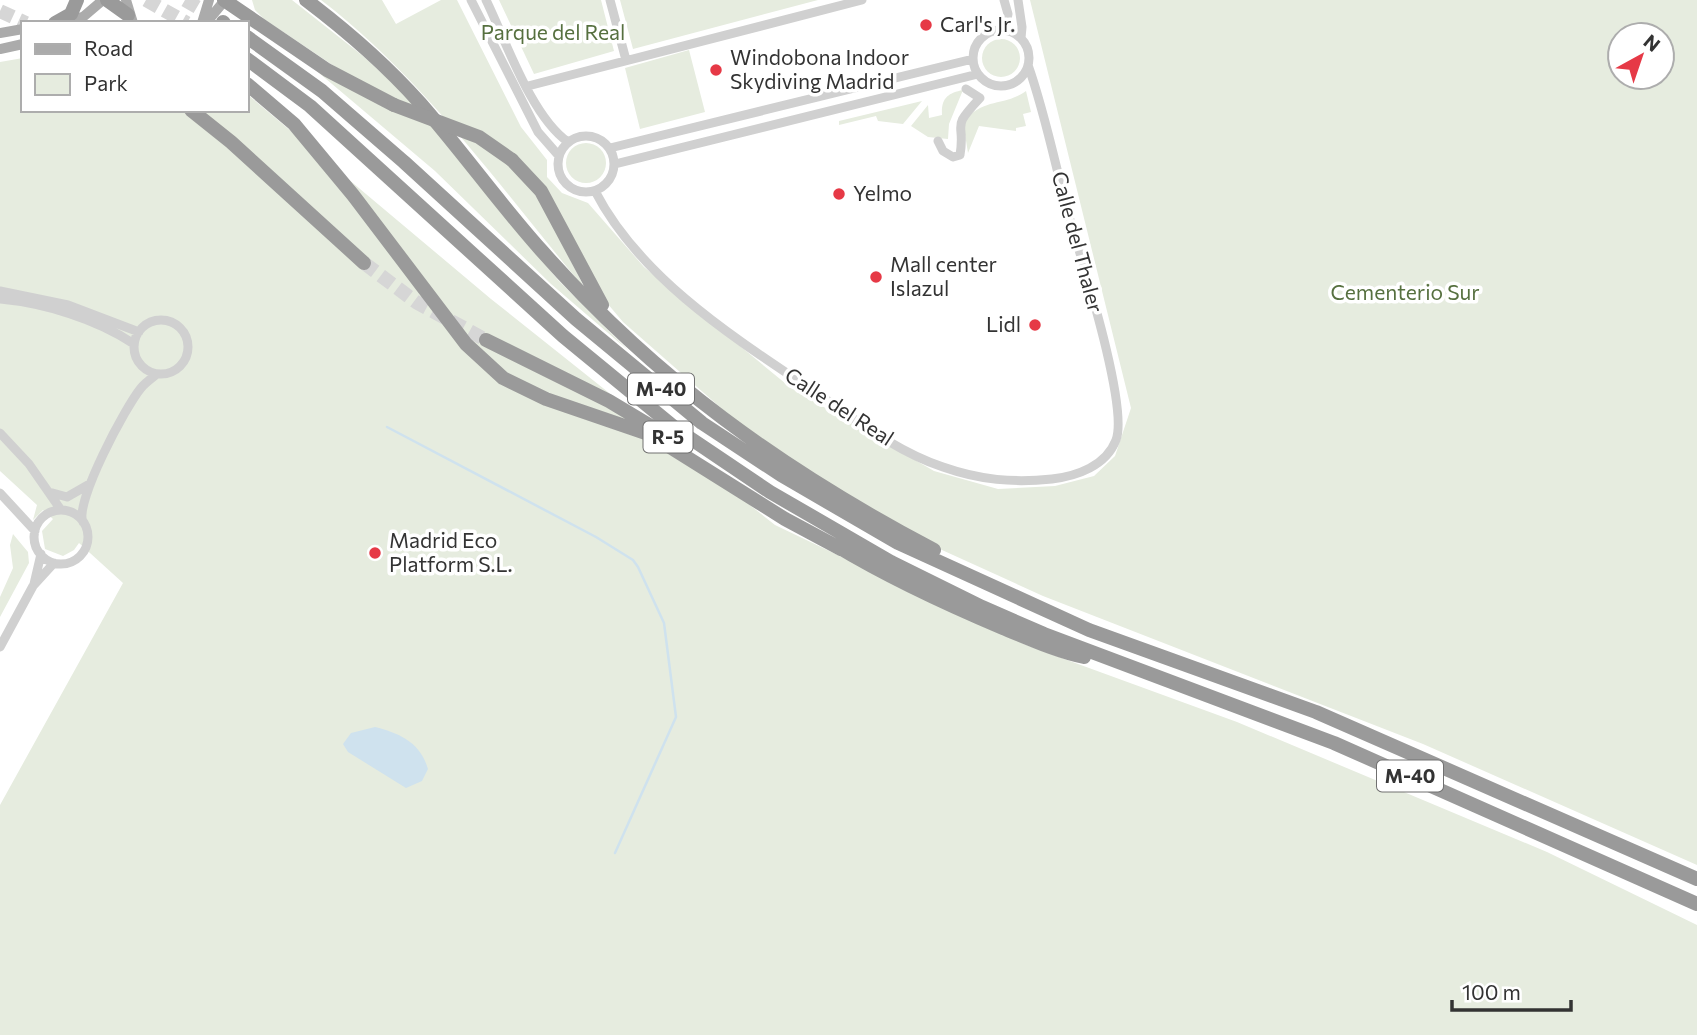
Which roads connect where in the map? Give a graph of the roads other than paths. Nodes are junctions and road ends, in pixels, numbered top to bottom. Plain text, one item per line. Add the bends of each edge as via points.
1 (77, 0) edge
2 (105, 0) edge
3 (126, 0) edge
4 (209, 0) edge
5 (225, 0) edge
6 (246, 0) edge
7 (306, 0) edge
8 (471, 0) edge
9 (486, 0) edge
10 (610, 0) edge
11 (862, 0) edge
12 (1004, 0) edge
13 (1018, 0) edge
14 (131, 19) edge
15 (59, 21) edge
16 (65, 21) edge
17 (204, 21) edge
18 (206, 21) edge
19 (21, 29) edge
20 (1004, 30) junction
21 (0, 33) edge
22 (279, 37) junction
23 (248, 38) edge
24 (1021, 38) junction
25 (21, 44) edge
26 (0, 49) edge
27 (973, 59) junction
28 (248, 60) edge
29 (626, 60) junction
30 (1028, 65) junction
31 (978, 74) junction
32 (248, 85) edge
33 (528, 86) junction
34 (966, 89) dead end
35 (194, 112) edge
36 (938, 141) dead end
37 (568, 142) junction
38 (610, 148) junction
39 (559, 156) junction
40 (615, 164) junction
41 (595, 191) junction
42 (364, 263) tunnel mouth
43 (0, 291) edge
44 (0, 299) edge
45 (139, 332) junction
46 (486, 340) tunnel mouth
47 (134, 344) junction
48 (142, 366) junction
49 (157, 374) junction
50 (140, 388) junction
51 (697, 400) junction
52 (1120, 420) joint
53 (0, 433) edge
54 (88, 485) junction
55 (49, 492) junction
56 (0, 493) edge
57 (63, 510) junction
58 (83, 522) junction
59 (35, 531) junction
60 (841, 548) junction
61 (41, 554) junction
62 (54, 563) junction
63 (33, 586) junction
64 (1138, 646) junction
65 (0, 647) edge
66 (1123, 664) junction
67 (1697, 879) edge
68 (1695, 905) edge

1 - 15 highway via 71,14
2 - 14 highway
2 - 16 main road via 83,17
3 - 14 main road
4 - 17 main road
5 - 18 main road
5 - 22 highway
6 - 22 highway via 255,16
7 - 51 highway, R-5 via 392,74 576,288
8 - 39 street via 538,132
9 - 33 street
10 - 29 street
11 - 29 street
12 - 20 street via 1008,14
13 - 24 street
19 - 21 main road
20 - 24 street
20 - 27 street via 984,36 975,46
22 - 51 highway, bridge via 327,70 394,106 479,137 512,160 541,191 602,305
23 - 64 highway, M-40 via 322,91 576,320 702,423 898,543 1038,608
24 - 30 street via 1028,51
25 - 26 main road
27 - 31 street
27 - 38 street
28 - 66 highway, M-40 via 320,114 563,336 675,428 770,492 891,562 982,607
29 - 33 street
30 - 31 street via 1022,76 1000,86
30 - 52 street, Calle del Thaler via 1097,317
31 - 40 street
32 - 60 highway, M-40 via 294,124 466,344 503,378 546,399 651,435 785,519
33 - 37 street via 554,133
34 - 36 street via 980,98 961,118 960,155 953,157 943,151
35 - 42 highway
37 - 38 street via 590,136
37 - 39 street
38 - 40 street
39 - 41 street via 562,179 571,188
40 - 41 street via 612,176
41 - 52 street, Calle del Real via 631,246 703,311 849,415 941,466 1005,482 1069,477 1100,461 1116,441
43 - 45 street via 68,305
44 - 47 street via 65,313 116,331
45 - 47 street
45 - 49 street via 162,320 184,334 185,360 173,371
46 - 60 highway, R-5 via 643,420
47 - 48 street
48 - 49 street
48 - 50 street
49 - 50 street
50 - 54 street
51 - 64 highway, M-40 via 760,448 890,527
53 - 55 street
54 - 55 street via 67,497
54 - 57 street
54 - 58 street via 80,513
55 - 57 street
56 - 59 street
57 - 58 street
57 - 59 street via 44,516
58 - 62 street via 88,537 83,552 71,562
59 - 61 street
60 - 66 highway, M-40 via 911,586 1040,643
61 - 62 street
61 - 63 street
62 - 63 street
63 - 65 street
64 - 67 highway, M-40 via 1316,712
66 - 68 highway, M-40 via 1334,743

